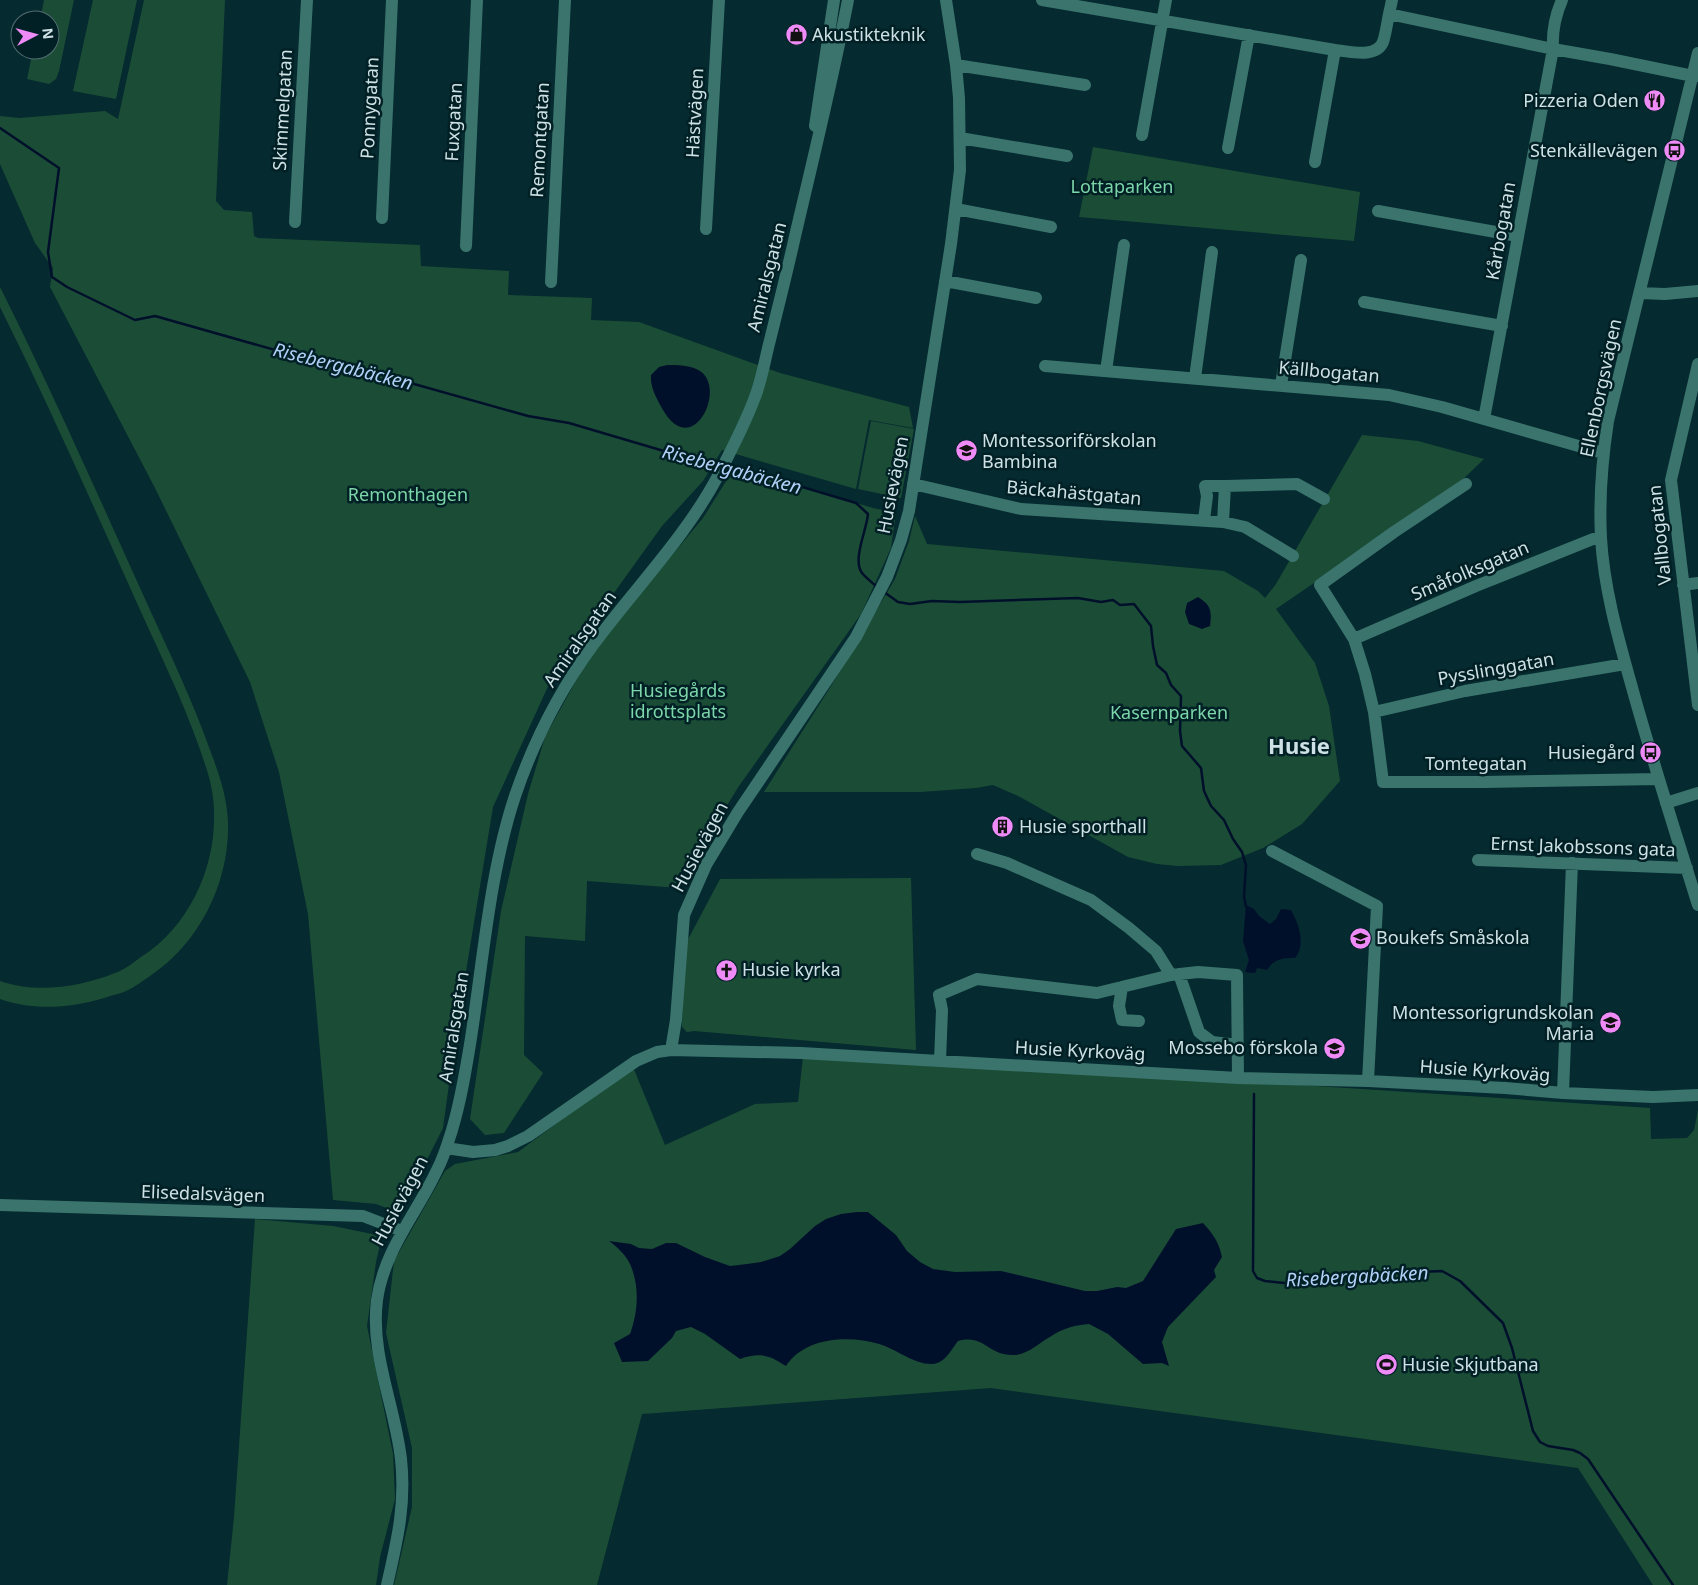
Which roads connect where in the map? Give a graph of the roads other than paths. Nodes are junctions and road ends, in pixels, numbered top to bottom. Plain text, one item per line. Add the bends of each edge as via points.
1 (307, 0) edge
2 (392, 0) edge
3 (477, 0) edge
4 (565, 0) edge
5 (719, 0) edge
6 (834, 0) edge
7 (848, 0) edge
8 (946, 0) edge
9 (1042, 0) edge
10 (1166, 0) edge
11 (1392, 0) edge
12 (1562, 0) edge
13 (1389, 14) junction
14 (1162, 20) junction
15 (1248, 35) junction
16 (1553, 49) junction
17 (1335, 50) junction
18 (1698, 53) edge
19 (956, 64) junction
20 (1695, 76) edge
21 (1085, 85) dead end
22 (1142, 135) dead end
23 (960, 138) junction
24 (1228, 148) dead end
25 (1067, 156) dead end
26 (1314, 162) dead end
27 (809, 178) junction
28 (956, 209) junction
29 (1378, 211) dead end
30 (382, 218) dead end
31 (294, 222) dead end
32 (1051, 227) dead end
33 (706, 229) dead end
34 (1518, 236) junction
35 (1124, 245) dead end
36 (466, 246) dead end
37 (1212, 252) dead end
38 (1301, 260) dead end
39 (945, 281) junction
40 (551, 282) dead end
41 (1698, 291) edge
42 (1640, 293) junction
43 (1036, 298) dead end
44 (1364, 302) dead end
45 (1502, 326) junction
46 (1698, 364) edge
47 (1045, 366) dead end
48 (1106, 371) junction
49 (1195, 378) junction
50 (1281, 385) junction
51 (1484, 419) junction
52 (1603, 453) junction
53 (913, 484) junction
54 (1466, 484) dead end
55 (1225, 486) junction
56 (1324, 499) dead end
57 (1204, 520) junction
58 (1223, 522) junction
59 (1601, 539) junction
60 (1293, 556) dead end
61 (1698, 582) edge
62 (1683, 585) junction
63 (1354, 639) junction
64 (1625, 664) junction
65 (1698, 705) edge
66 (1374, 712) junction
67 (1659, 779) junction
68 (1698, 793) edge
69 (1666, 803) junction
70 (1272, 851) dead end
71 (978, 854) dead end
72 (1478, 860) dead end
73 (1572, 863) junction
74 (1687, 868) junction
75 (1698, 905) edge
76 (1175, 975) junction
77 (1122, 987) junction
78 (1140, 1021) dead end
79 (1238, 1045) junction
80 (671, 1050) junction
81 (940, 1061) junction
82 (1238, 1078) junction
83 (1368, 1081) junction
84 (1563, 1093) junction
85 (1698, 1095) edge
86 (446, 1148) junction
87 (0, 1205) edge
88 (402, 1231) junction
89 (387, 1585) edge

1 - 31 street, Skimmelgatan
2 - 30 street, Ponnygatan
3 - 36 street, Fuxgatan
4 - 40 street, Remontgatan
5 - 33 street, Hästvägen
6 - 27 street, Amiralsgatan
7 - 27 street, Amiralsgatan
8 - 19 street, Husievägen
9 - 14 street
10 - 14 street
11 - 13 street
12 - 16 street, Kårbogatan via 1552,37
13 - 16 street
13 - 17 street via 1383,42 1375,50
14 - 15 street
14 - 22 street
15 - 17 street
15 - 24 street
16 - 20 street
16 - 34 street, Kårbogatan
17 - 26 street
18 - 20 street, Ellenborgsvägen
19 - 21 street
19 - 23 street, Husievägen
20 - 42 street, Ellenborgsvägen
23 - 25 street
23 - 28 street, Husievägen
27 - 86 street, Amiralsgatan via 756,393 732,449 692,518 590,649 559,699 514,798 496,875 466,1069
28 - 32 street
28 - 39 street, Husievägen
29 - 34 street
34 - 45 street, Kårbogatan
35 - 48 street
37 - 49 street
38 - 50 street
39 - 43 street
39 - 53 street, Husievägen
41 - 42 street
42 - 52 street, Ellenborgsvägen
44 - 45 street
45 - 51 street, Kårbogatan
46 - 62 street, Vallbogatan via 1671,480
47 - 48 street, Källbogatan
48 - 49 street, Källbogatan
49 - 50 street, Källbogatan
50 - 51 street, Källbogatan via 1389,395
51 - 52 street, Källbogatan
52 - 59 street, Ellenborgsvägen
53 - 57 street, Bäckahästgatan via 1021,509
53 - 80 street, Husievägen via 901,540 875,602 856,637 750,793 706,865 684,915
54 - 63 street via 1320,585
55 - 56 street via 1297,484
55 - 57 street via 1205,486
55 - 58 street
57 - 58 street, Bäckahästgatan
58 - 60 street, Bäckahästgatan via 1244,527
59 - 63 street, Småfolksgatan via 1593,539 1476,586
59 - 64 street, Ellenborgsvägen via 1610,600
61 - 62 street
62 - 65 street, Vallbogatan
63 - 66 street
64 - 66 street, Pysslinggatan via 1465,691
64 - 67 street, Ellenborgsvägen
66 - 67 street, Tomtegatan via 1383,782
67 - 69 street, Ellenborgsvägen
68 - 69 street
69 - 74 street, Ellenborgsvägen
70 - 83 street via 1377,906
71 - 76 street via 1007,863 1091,900 1156,952
72 - 73 street, Ernst Jakobssons gata
73 - 74 street, Ernst Jakobssons gata
73 - 84 street
74 - 75 street, Ellenborgsvägen
76 - 77 street
76 - 79 street via 1199,1032 1212,1042
76 - 79 street via 1198,972 1237,975
77 - 78 street via 1119,1006 1122,1020
77 - 81 street via 1090,993 977,979 938,995 942,1010
79 - 82 street
80 - 81 street, Husie Kyrkoväg via 806,1053
80 - 86 street, Husievägen via 652,1053 636,1061 528,1136 508,1146 473,1152
81 - 82 street, Husie Kyrkoväg
82 - 83 street, Husie Kyrkoväg
83 - 84 street, Husie Kyrkoväg
84 - 85 street, Husie Kyrkoväg via 1653,1097
86 - 88 street, Husievägen via 438,1169
87 - 88 street, Elisedalsvägen via 363,1216
88 - 89 street, Husievägen via 381,1282 376,1316 379,1354 400,1455 403,1498

